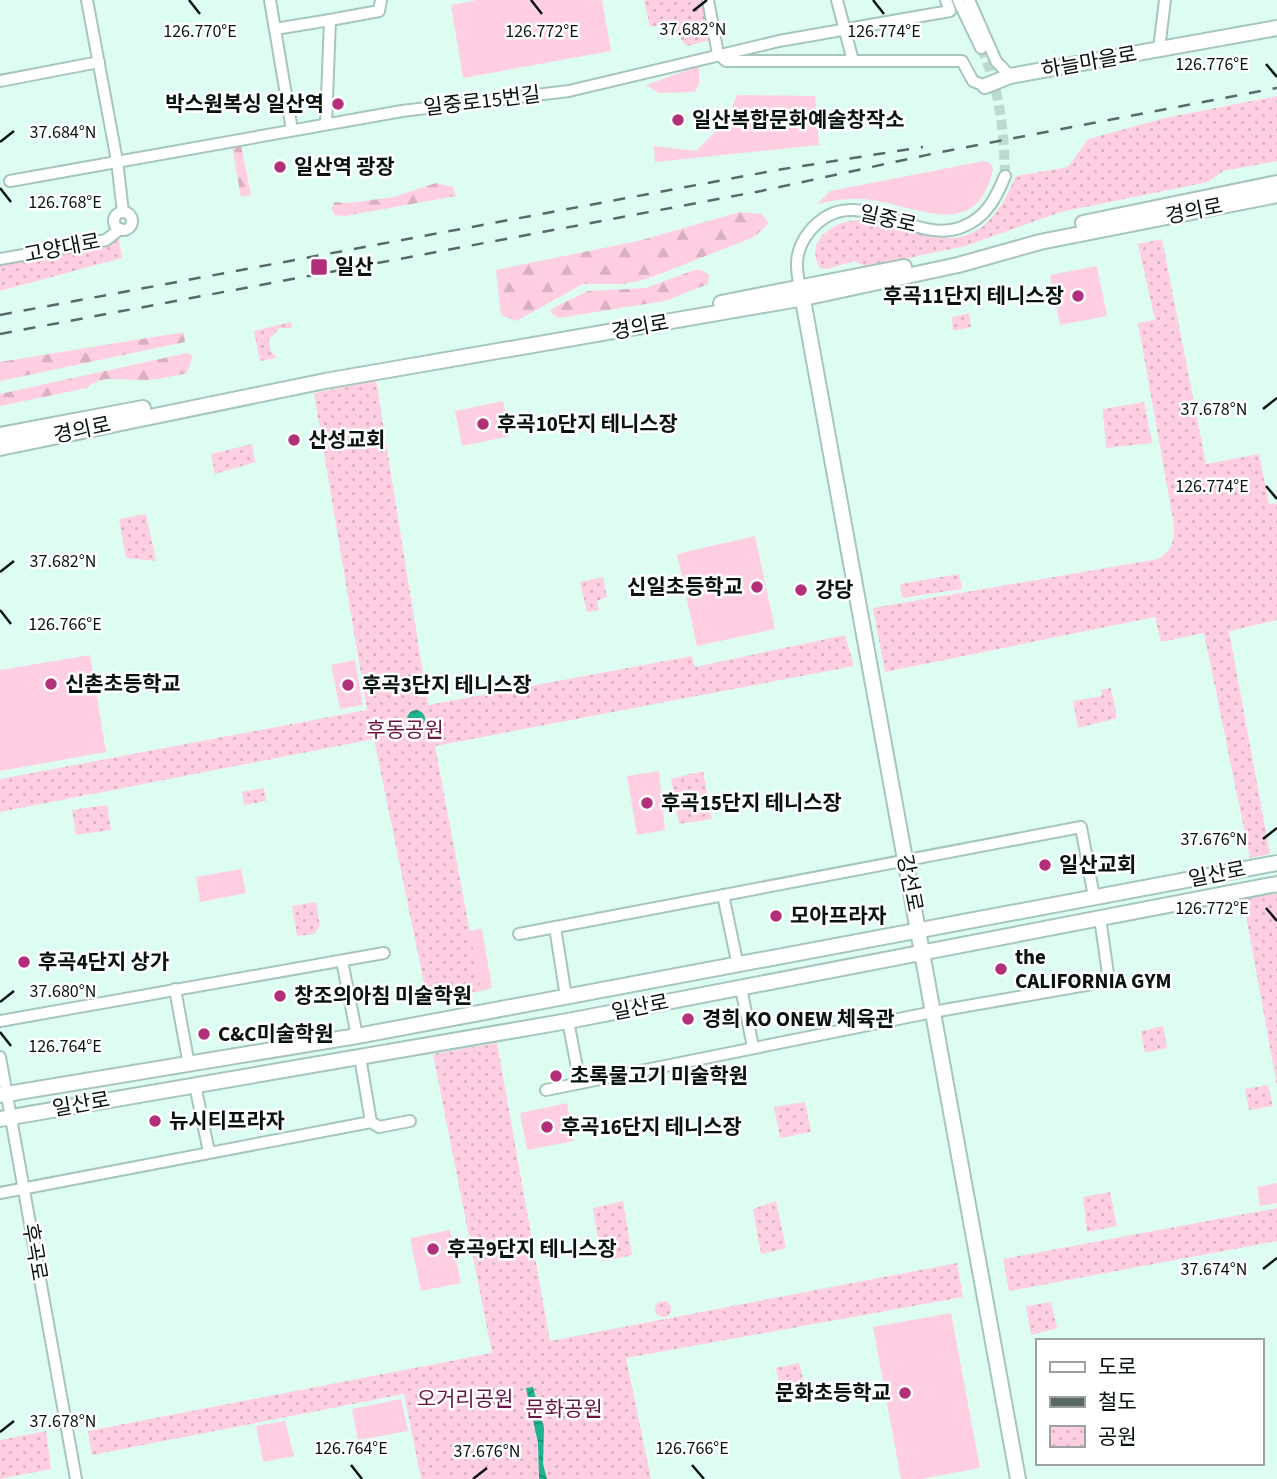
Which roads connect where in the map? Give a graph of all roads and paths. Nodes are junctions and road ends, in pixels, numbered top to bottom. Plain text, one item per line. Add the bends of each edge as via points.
1 (87, 0) edge
2 (270, 0) edge
3 (381, 0) edge
4 (708, 0) edge
5 (837, 0) edge
6 (958, 0) edge
7 (969, 0) edge
8 (1165, 0) edge
9 (948, 6) edge
10 (330, 20) junction
11 (847, 27) junction
12 (1277, 28) edge
13 (275, 29) junction
14 (981, 48) tunnel mouth
15 (1159, 49) junction
16 (718, 54) junction
17 (853, 61) junction
18 (99, 62) junction
19 (1010, 76) junction
20 (0, 81) edge
21 (985, 86) joint
22 (326, 124) junction
23 (292, 130) junction
24 (117, 161) junction
25 (1005, 176) tunnel mouth
26 (10, 181) dead end
27 (1277, 183) edge
28 (1277, 195) edge
29 (0, 259) edge
30 (802, 293) junction
31 (0, 435) edge
32 (0, 448) edge
33 (906, 863) junction
34 (1277, 863) edge
35 (1277, 884) edge
36 (723, 895) junction
37 (1094, 897) junction
38 (1100, 918) junction
39 (555, 927) junction
40 (919, 930) junction
41 (519, 934) dead end
42 (922, 952) junction
43 (384, 953) dead end
44 (342, 961) junction
45 (738, 966) junction
46 (741, 988) junction
47 (175, 989) junction
48 (566, 997) junction
49 (933, 1012) junction
50 (0, 1021) edge
51 (568, 1021) junction
52 (357, 1036) junction
53 (753, 1047) junction
54 (0, 1057) edge
55 (360, 1057) junction
56 (189, 1065) junction
57 (580, 1083) junction
58 (195, 1085) junction
59 (546, 1090) dead end
60 (3, 1094) edge
61 (5, 1117) edge
62 (410, 1121) dead end
63 (371, 1122) junction
64 (209, 1152) junction
65 (24, 1188) junction
66 (0, 1193) edge
67 (76, 1479) edge
68 (1018, 1479) edge

1 - 18 street
2 - 13 street
3 - 10 street via 379,11
4 - 16 street
5 - 11 street
6 - 14 street
7 - 19 street via 996,61
8 - 15 street
9 - 11 street, 일중로15번길
10 - 13 street
10 - 22 street
11 - 16 street, 일중로15번길
11 - 17 street
12 - 15 main road, 하늘마을로
13 - 23 street
15 - 19 main road, 하늘마을로
16 - 17 street via 726,61
16 - 22 street, 일중로15번길 via 569,91 452,103
17 - 21 street via 962,61 973,81
18 - 20 street
18 - 24 street
19 - 21 main road, 하늘마을로
22 - 23 street, 일중로15번길
23 - 24 street, 일중로15번길
24 - 26 street, 일중로15번길
24 - 29 street, 고양대로 via 123,212 114,220 120,229 106,240
25 - 30 street, 일중로 via 996,199 980,217 960,228 937,231 861,211 840,211 824,218 799,248 795,264
27 - 30 main road, 경의로 via 1037,233
28 - 30 main road, 경의로 via 1040,242 958,265
30 - 31 main road, 경의로
30 - 32 main road, 경의로 via 326,381
30 - 33 main road, 강선로
33 - 36 street
33 - 37 street via 1081,828
33 - 40 main road, 강선로
34 - 37 main road, 일산로
35 - 38 main road, 일산로
36 - 39 street
36 - 45 street
37 - 40 main road, 일산로
38 - 42 main road, 일산로
38 - 49 street via 1109,981
39 - 41 street
39 - 48 street
40 - 42 main road, 강선로
40 - 45 main road, 일산로
42 - 46 main road, 일산로
42 - 49 main road, 강선로
43 - 44 street
44 - 47 street
44 - 52 street
45 - 48 main road, 일산로
46 - 51 main road, 일산로
46 - 53 street
47 - 50 street
47 - 56 street
48 - 52 main road, 일산로
49 - 53 street
49 - 68 main road, 강선로
51 - 55 main road, 일산로
51 - 57 street
52 - 56 main road, 일산로
53 - 57 street
54 - 60 street, 후곡로
55 - 58 main road, 일산로
55 - 63 street
56 - 60 main road, 일산로
57 - 59 street
58 - 61 main road, 일산로
58 - 64 street
60 - 61 street, 후곡로
61 - 65 street, 후곡로
62 - 63 street via 379,1127
63 - 64 street
64 - 65 street
65 - 66 street
65 - 67 street, 후곡로

